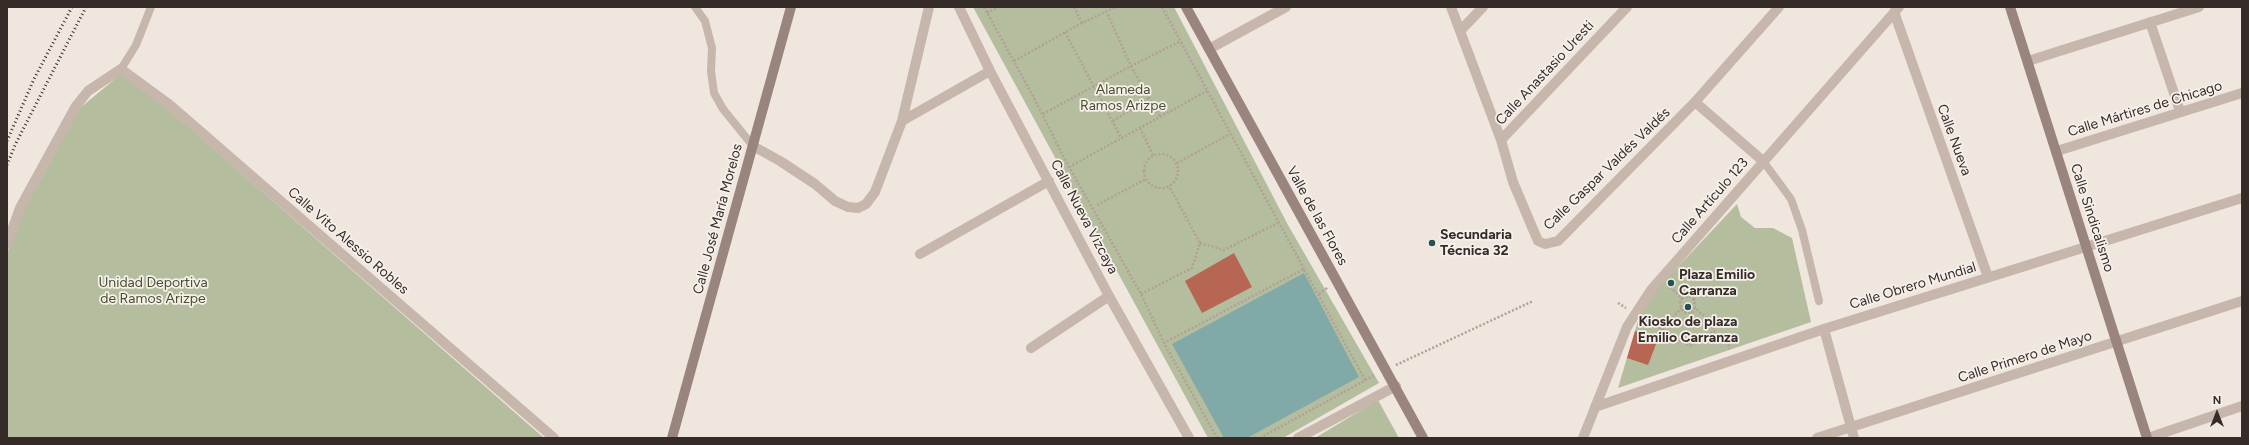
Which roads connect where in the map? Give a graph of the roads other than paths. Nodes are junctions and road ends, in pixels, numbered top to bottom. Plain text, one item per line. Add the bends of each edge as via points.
1 (151, 7) edge
2 (695, 7) edge
3 (791, 7) edge
4 (930, 7) edge
5 (959, 7) edge
6 (1186, 7) edge
7 (1286, 7) edge
8 (1451, 7) edge
9 (1483, 7) edge
10 (1627, 7) edge
11 (1779, 7) edge
12 (2010, 7) edge
13 (2199, 7) edge
14 (1896, 10) edge
15 (2150, 22) junction
16 (1460, 31) junction
17 (1209, 49) junction
18 (2028, 61) junction
19 (120, 69) junction
20 (990, 71) junction
21 (2242, 93) edge
22 (1695, 102) junction
23 (2180, 111) junction
24 (902, 121) junction
25 (1500, 140) junction
26 (753, 146) junction
27 (2056, 151) junction
28 (1763, 161) junction
29 (1049, 181) junction
30 (2242, 198) edge
31 (7, 244) edge
32 (2086, 247) junction
33 (920, 254) dead end
34 (1988, 277) junction
35 (1109, 296) junction
36 (1819, 301) dead end
37 (2242, 301) edge
38 (1824, 329) junction
39 (2117, 342) junction
40 (1031, 348) dead end
41 (1396, 386) junction
42 (2242, 406) edge
43 (1595, 407) junction
44 (1851, 427) junction
45 (554, 438) edge
46 (672, 438) edge
47 (1189, 438) edge
48 (1298, 438) edge
49 (1423, 438) edge
50 (1583, 438) edge
51 (1817, 438) edge
52 (1854, 438) edge
53 (2147, 438) edge

1 - 19 lane via 136,45
2 - 26 lane via 705,21 712,48 711,71 714,93 723,109
3 - 26 street, Calle José María Morelos
4 - 24 street
5 - 20 street, Calle Nueva Vizcaya
6 - 17 street, Valle de las Flores
7 - 17 street
8 - 16 street, Calle Gaspar Valdés Valdés
9 - 16 street
10 - 25 street, Calle Anastasio Uresti
11 - 22 street, Calle Gaspar Valdés Valdés
12 - 18 street, Calle Sindicalismo
13 - 15 street
14 - 28 street, Calle Artículo 123
14 - 34 street, Calle Nueva
15 - 18 street
15 - 23 street
16 - 25 street, Calle Gaspar Valdés Valdés
17 - 41 street, Valle de las Flores
18 - 27 street, Calle Sindicalismo
19 - 31 street via 88,92 76,106 20,208
19 - 45 street, Calle Vito Alessio Robles via 170,105
20 - 24 street
20 - 29 street, Calle Nueva Vizcaya
21 - 23 street, Calle Mártires de Chicago
22 - 25 street, Calle Gaspar Valdés Valdés via 1558,241 1552,243 1538,241 1513,182
22 - 28 street
23 - 27 street, Calle Mártires de Chicago
24 - 26 street via 875,192 866,204 858,208 835,201 815,184
26 - 46 street, Calle José María Morelos
27 - 32 street, Calle Sindicalismo
28 - 36 lane via 1791,199 1802,230
28 - 43 street, Calle Artículo 123 via 1651,290 1628,327
29 - 33 street
29 - 35 street, Calle Nueva Vizcaya
30 - 32 street, Calle Obrero Mundial
32 - 34 street, Calle Obrero Mundial
32 - 39 street, Calle Sindicalismo
34 - 38 street, Calle Obrero Mundial
35 - 40 street
35 - 47 street, Calle Nueva Vizcaya
37 - 39 street, Calle Primero de Mayo
38 - 43 street, Calle Obrero Mundial
38 - 44 street
39 - 44 street, Calle Primero de Mayo
39 - 53 street, Calle Sindicalismo
41 - 48 street
41 - 49 street, Valle de las Flores
42 - 53 street
43 - 50 street, Calle Artículo 123
44 - 51 street, Calle Primero de Mayo
44 - 52 street

